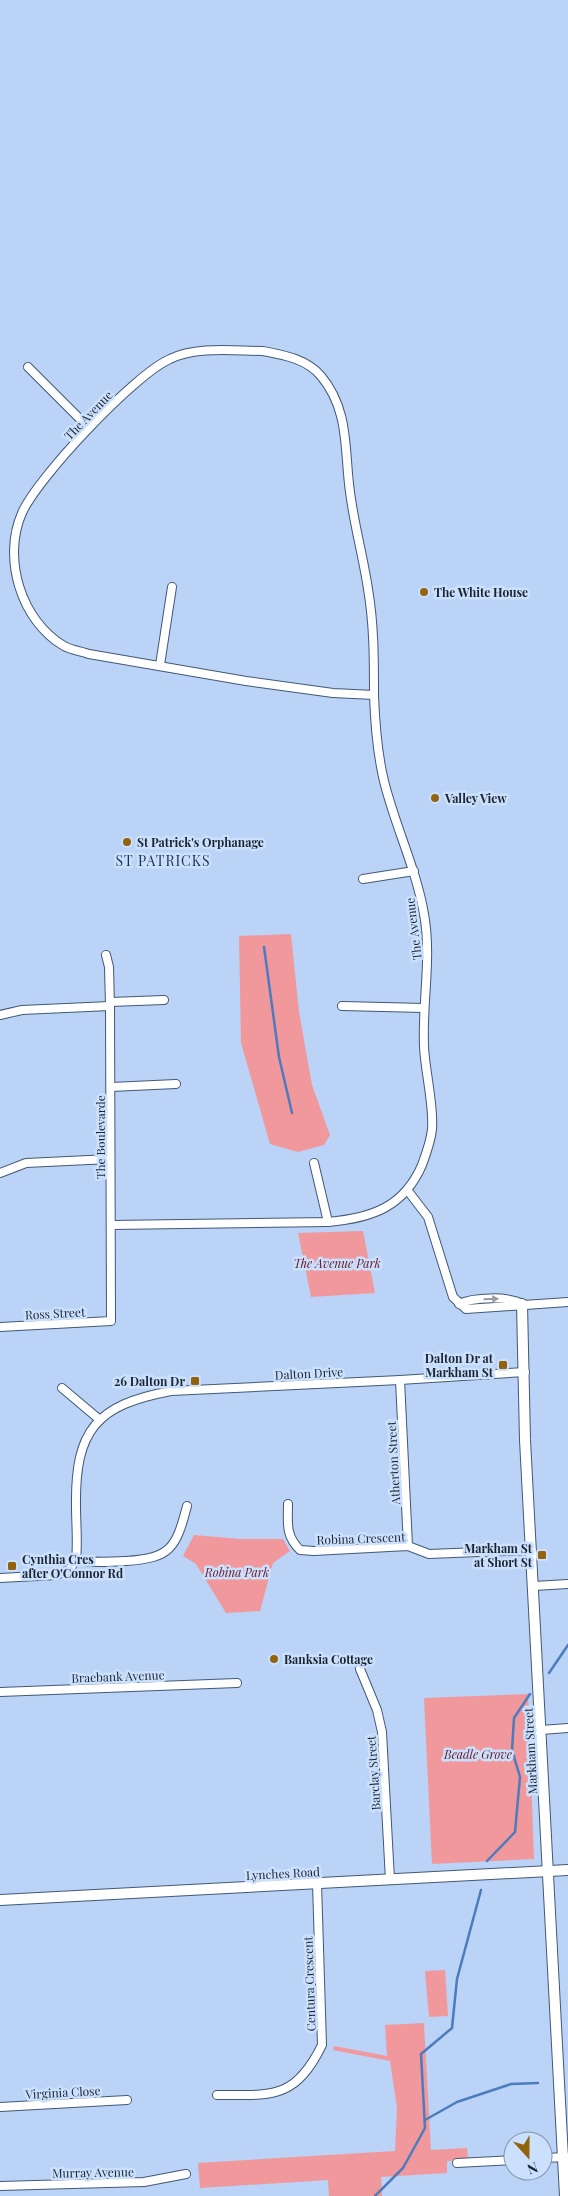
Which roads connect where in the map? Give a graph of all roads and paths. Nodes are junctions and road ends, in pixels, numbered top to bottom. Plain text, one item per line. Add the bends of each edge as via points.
1 (28, 367) dead end
2 (89, 428) junction
3 (172, 587) dead end
4 (160, 665) junction
5 (374, 695) junction
6 (414, 871) junction
7 (363, 878) dead end
8 (106, 955) dead end
9 (164, 1000) dead end
10 (110, 1004) junction
11 (342, 1006) dead end
12 (424, 1008) junction
13 (0, 1014) edge
14 (176, 1084) dead end
15 (111, 1087) junction
16 (110, 1159) junction
17 (314, 1162) dead end
18 (0, 1173) edge
19 (408, 1191) junction
20 (328, 1222) junction
21 (112, 1225) junction
22 (568, 1302) edge
23 (522, 1304) junction
24 (111, 1321) joint
25 (0, 1327) edge
26 (525, 1372) junction
27 (400, 1380) junction
28 (62, 1388) dead end
29 (100, 1420) junction
30 (288, 1504) dead end
31 (187, 1506) dead end
32 (408, 1546) junction
33 (531, 1550) junction
34 (76, 1560) junction
35 (0, 1578) edge
36 (568, 1584) edge
37 (534, 1586) junction
38 (360, 1669) dead end
39 (237, 1683) dead end
40 (0, 1692) edge
41 (568, 1728) edge
42 (541, 1730) junction
43 (568, 1870) edge
44 (549, 1872) junction
45 (390, 1880) junction
46 (316, 1884) junction
47 (0, 1900) edge
48 (217, 2095) dead end
49 (127, 2100) dead end
50 (0, 2107) edge
51 (566, 2157) edge
52 (553, 2158) edge
53 (503, 2161) edge
54 (457, 2163) dead end
55 (186, 2174) dead end
56 (0, 2186) edge
57 (566, 2196) edge

1 - 2 street
2 - 4 street, The Avenue via 35,490 22,512 13,558 18,581 27,606 43,628 64,646 89,654
2 - 5 street, The Avenue via 149,371 170,358 189,353 264,351 298,359 320,375 336,398 345,428 350,492 375,639
3 - 4 street
4 - 5 street, The Avenue via 246,681
5 - 6 street, The Avenue via 375,735 384,780
6 - 7 street
6 - 12 street, The Avenue via 425,917 429,960
8 - 10 street, The Boulevarde
9 - 10 street
10 - 13 street
10 - 15 street, The Boulevarde
11 - 12 street
12 - 19 street, The Avenue via 424,1046 432,1128 427,1153
14 - 15 street
15 - 16 street, The Boulevarde
16 - 18 street via 26,1163
16 - 21 street, The Boulevarde
17 - 20 street
19 - 20 street, The Avenue via 371,1214
19 - 23 street via 428,1217 457,1302 466,1309
20 - 21 street, The Avenue
21 - 24 street, The Boulevarde
22 - 23 street
23 - 26 street, Markham Street
24 - 25 street, Ross Street
26 - 27 street, Dalton Drive
26 - 33 street, Markham Street
27 - 29 street, Dalton Drive via 171,1391 141,1396 116,1407
27 - 32 street, Atherton Street
28 - 29 street
29 - 34 street, Dalton Drive via 83,1443 76,1469
30 - 32 street, Robina Crescent via 288,1531 291,1541 300,1550
31 - 34 street via 174,1543 165,1553 152,1559 97,1563
32 - 33 street, Robina Crescent via 429,1554
33 - 37 street, Markham Street
34 - 35 street via 69,1570 56,1575
36 - 37 street
37 - 42 street, Markham Street
38 - 45 street, Barclay Street via 377,1710 382,1732
39 - 40 street, Braebank Avenue
41 - 42 street
42 - 44 street, Markham Street
43 - 44 street, Lynches Road
44 - 45 street, Lynches Road
44 - 51 street, Markham Street
45 - 46 street, Lynches Road
46 - 47 street, Lynches Road
46 - 48 street, Centura Crescent via 322,2045 312,2066 297,2082 283,2090 262,2095
49 - 50 street, Virginia Close
51 - 52 street
51 - 57 street, Markham Street
53 - 54 street
55 - 56 street, Murray Avenue via 144,2182

